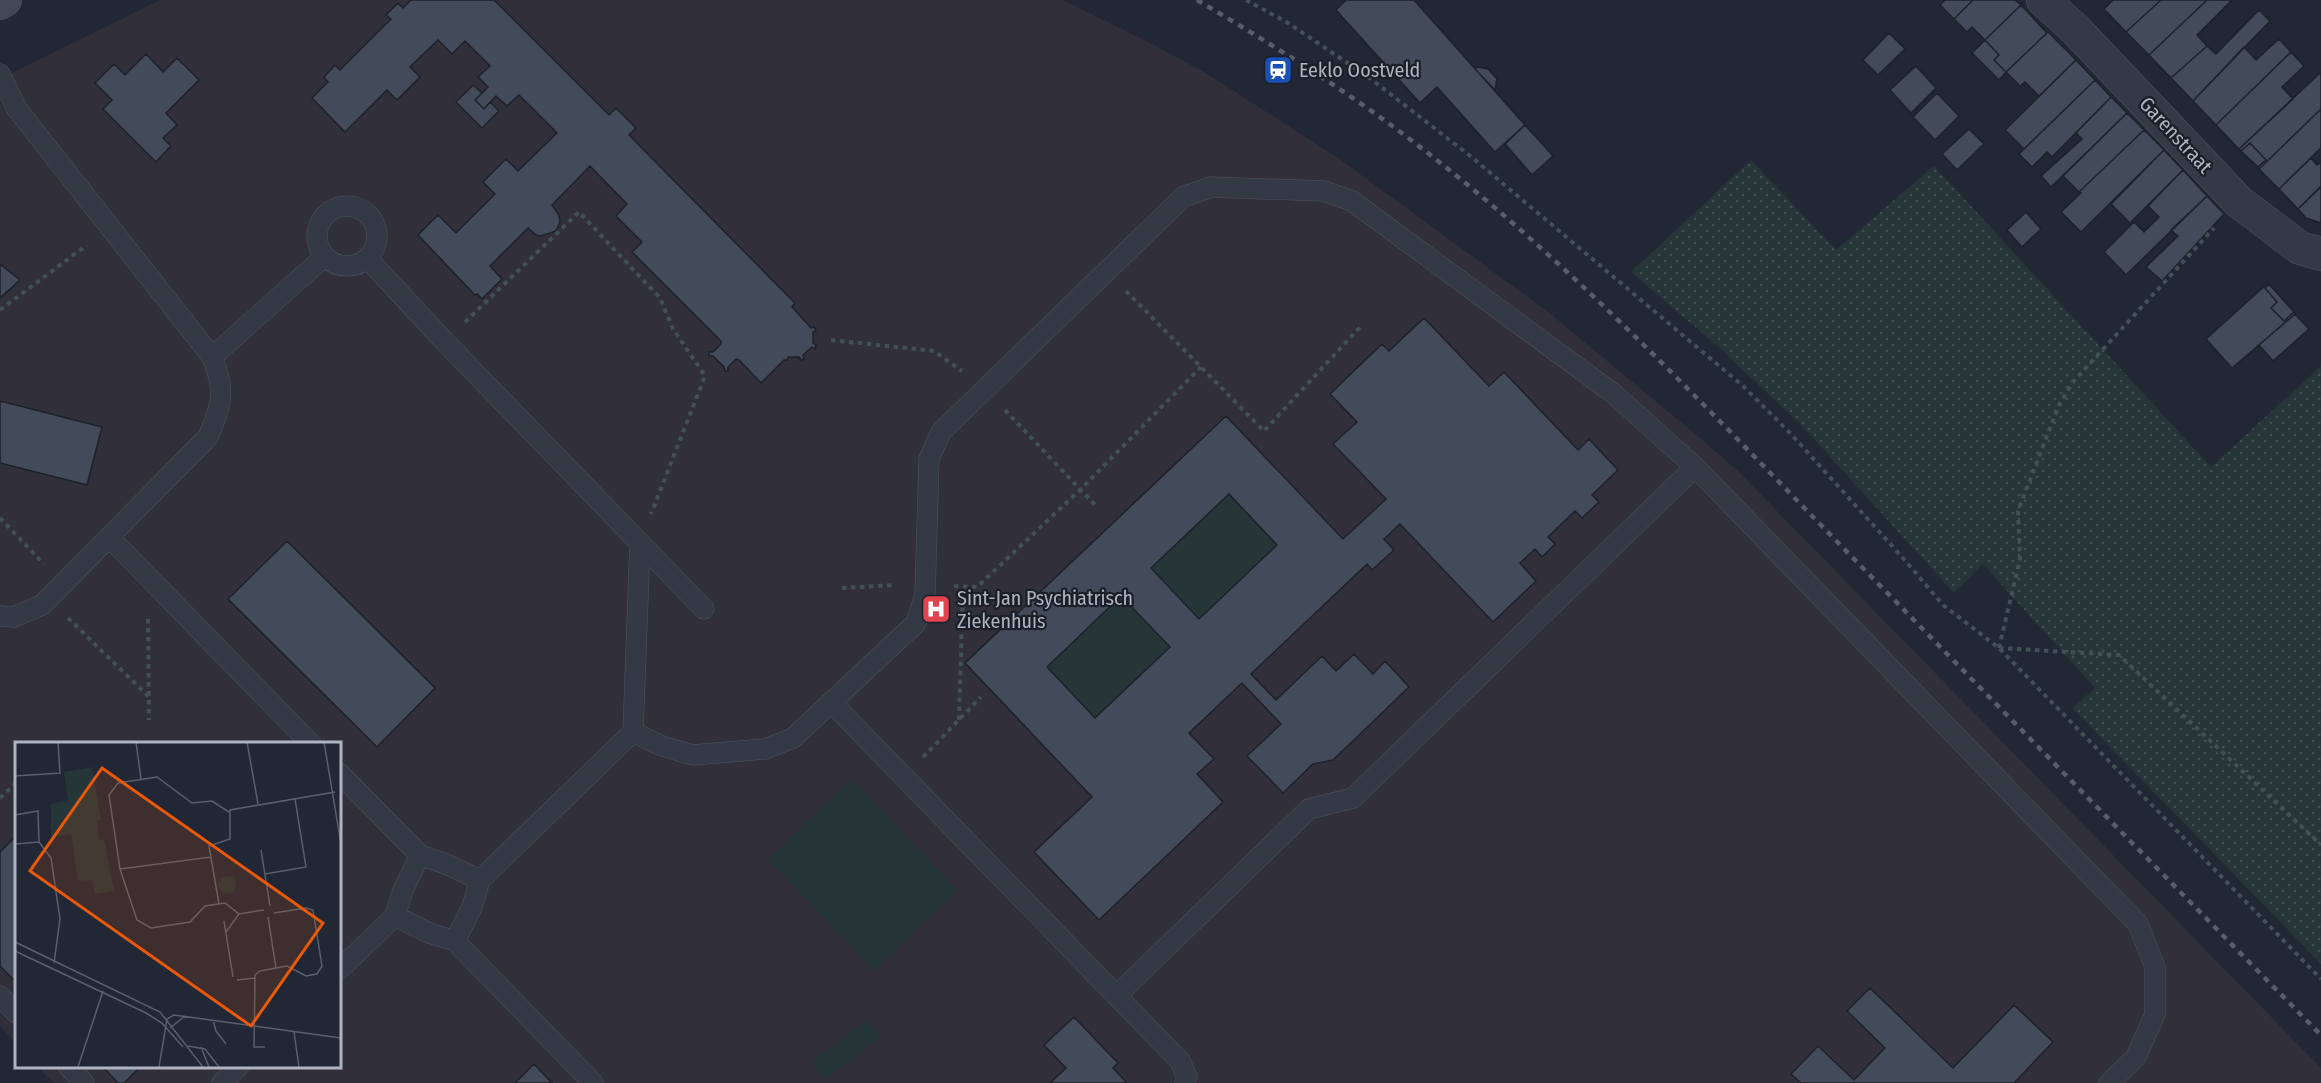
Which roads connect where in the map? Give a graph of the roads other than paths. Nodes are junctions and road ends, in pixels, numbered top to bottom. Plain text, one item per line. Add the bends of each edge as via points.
1 (5, 0) edge
2 (2043, 0) edge
3 (0, 3) edge
4 (0, 74) edge
5 (2321, 254) edge
6 (324, 257) junction
7 (368, 259) junction
8 (212, 357) junction
9 (1695, 467) junction
10 (110, 538) junction
11 (640, 543) junction
12 (704, 609) dead end
13 (0, 616) edge
14 (832, 703) junction
15 (633, 732) junction
16 (309, 742) edge
17 (340, 774) edge
18 (420, 855) junction
19 (480, 880) junction
20 (395, 916) junction
21 (455, 941) junction
22 (340, 969) edge
23 (0, 996) edge
24 (1116, 996) junction
25 (15, 1012) edge
26 (70, 1068) edge
27 (237, 1068) edge
28 (84, 1083) edge
29 (222, 1083) edge
30 (593, 1083) edge
31 (1185, 1083) edge
32 (2109, 1083) edge

1 - 3 street
2 - 5 street, Garenstraat via 2239,202 2300,248
4 - 8 lane via 17,109
6 - 7 lane via 351,267
6 - 7 lane via 316,240 321,219 338,207 348,206 368,213 374,222 377,242
6 - 8 lane
7 - 11 lane
8 - 10 lane via 221,378 220,408 208,436
9 - 14 lane via 1614,394 1352,201 1324,191 1211,187 1183,198 941,432 929,459 926,584 916,622
9 - 24 lane via 1353,798 1309,809
9 - 32 lane via 2138,924 2155,967 2155,1014 2136,1057
10 - 13 lane via 42,605 14,616
10 - 16 lane
11 - 12 lane
11 - 15 lane
14 - 15 lane via 793,738 765,749 693,755
14 - 24 lane
15 - 19 lane
17 - 18 lane
18 - 19 lane
18 - 20 lane
19 - 21 lane
20 - 21 lane
20 - 22 lane
21 - 30 lane
23 - 25 lane
24 - 31 lane via 1179,1061 1187,1077
26 - 28 lane
27 - 29 lane

